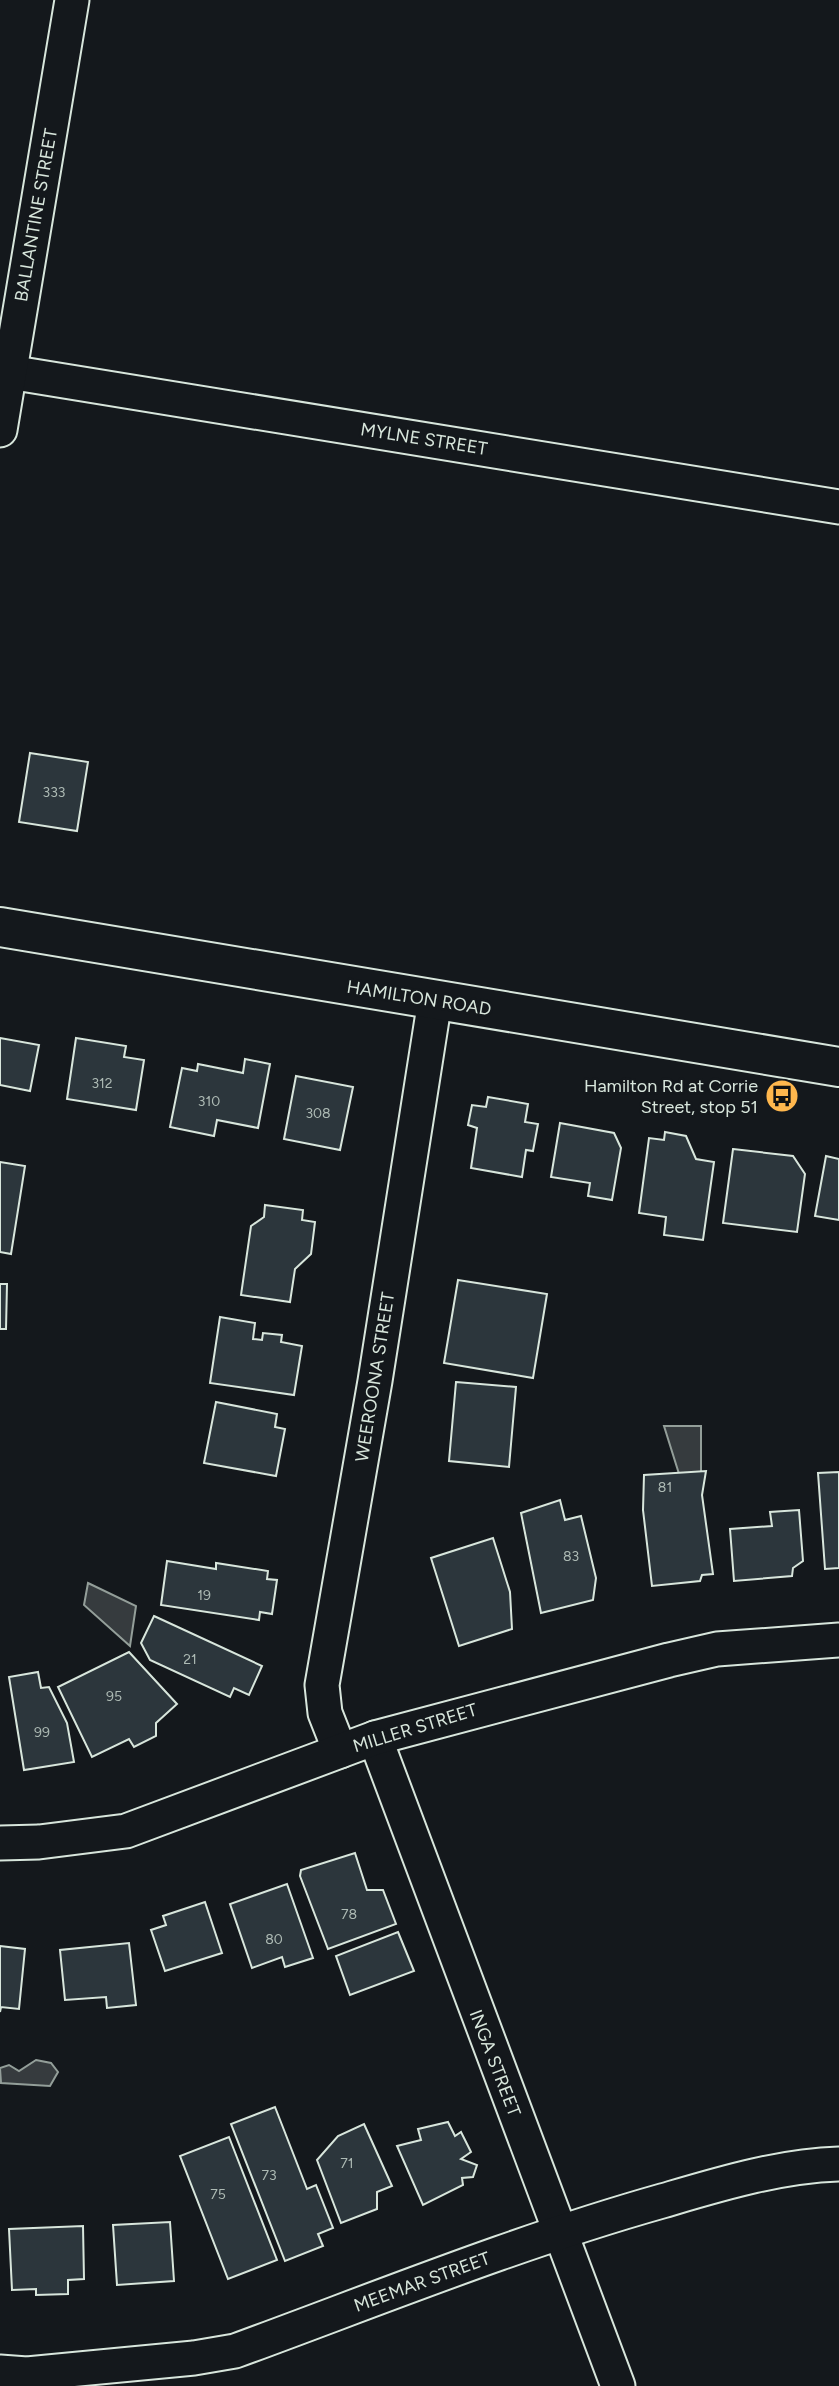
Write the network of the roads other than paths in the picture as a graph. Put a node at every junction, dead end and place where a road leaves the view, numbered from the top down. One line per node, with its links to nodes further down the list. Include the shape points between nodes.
1 (72, 0): 2 (street, BALLANTINE STREET)
2 (9, 372): 3 (street, BALLANTINE STREET); 4 (street, MYLNE STREET)
3 (0, 430)
4 (839, 507)
5 (0, 927): 6 (main road, HAMILTON ROAD)
6 (435, 1000): 7 (main road, HAMILTON ROAD); 10 (street, WEEROONA STREET, via 322,1685 325,1713)
7 (839, 1067)
8 (839, 1640): 9 (street, MILLER STREET, via 717,1649)
9 (375, 1738): 10 (street, MILLER STREET); 13 (street, INGA STREET)
10 (340, 1751): 11 (street, MILLER STREET, via 126,1831)
11 (0, 1843)
12 (839, 2164): 13 (street, MEEMAR STREET, via 754,2175)
13 (560, 2232): 14 (street, MEEMAR STREET, via 235,2351 41,2372); 15 (street, INGA STREET)
14 (0, 2372)
15 (618, 2386)

